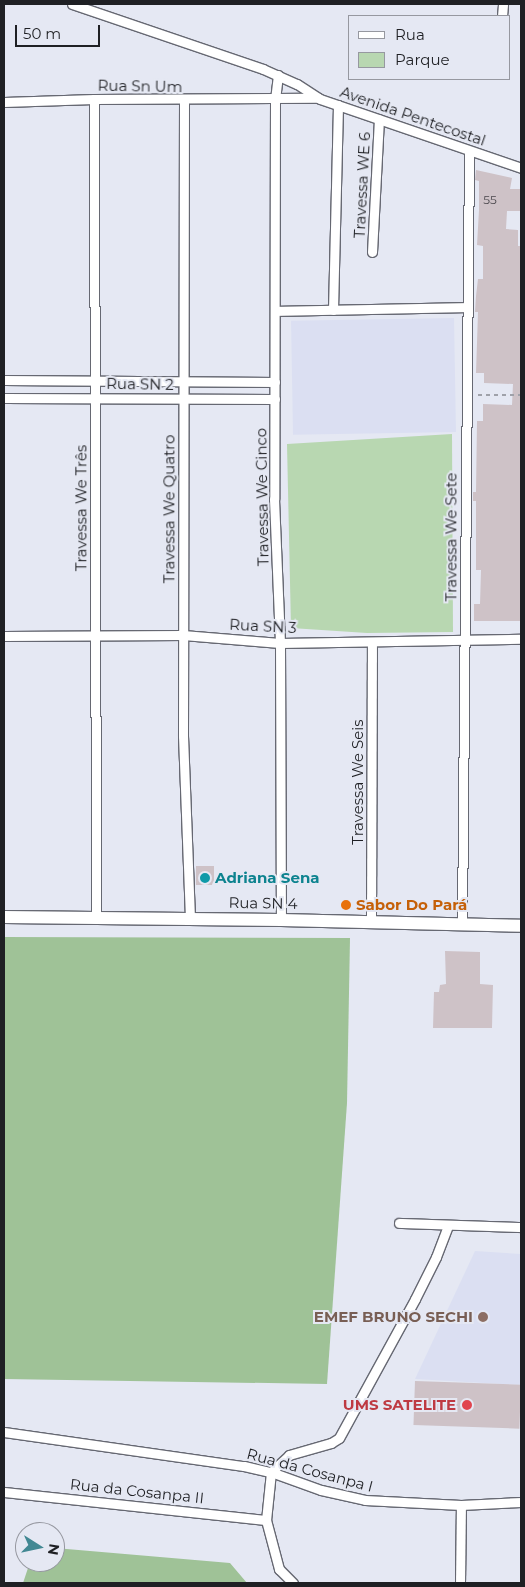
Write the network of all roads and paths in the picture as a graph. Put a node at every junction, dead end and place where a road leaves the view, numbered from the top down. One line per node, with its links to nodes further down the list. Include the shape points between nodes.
1 (72, 4): 2 (street, Avenida Pentecostal)
2 (278, 75): 3 (street, Travessa We Cinco); 4 (street, Avenida Pentecostal)
3 (275, 98): 4 (street, Rua Sn Um); 6 (street, Rua Sn Um); 15 (street, Travessa We Cinco)
4 (320, 98): 8 (street, Avenida Pentecostal)
5 (94, 99): 6 (street, Rua Sn Um); 7 (street, Rua Sn Um); 16 (street, Travessa We Três)
6 (184, 100): 18 (street, Travessa We Quatro)
7 (4, 102)
8 (338, 105): 9 (street, Avenida Pentecostal); 14 (street)
9 (379, 119): 10 (street, Avenida Pentecostal); 12 (street, Travessa WE 6)
10 (469, 151): 11 (street, Avenida Pentecostal); 13 (street, Travessa We Sete)
11 (521, 168)
12 (372, 252)
13 (466, 307): 14 (street); 20 (street, Travessa We Sete)
14 (334, 310): 15 (street)
15 (276, 311): 19 (street, Travessa We Cinco)
16 (95, 379): 17 (street, Rua SN 2); 18 (street, Rua SN 2); 22 (street, Travessa We Três)
17 (4, 380)
18 (183, 382): 19 (street, Rua SN 2); 24 (street, Travessa We Quatro)
19 (275, 382): 25 (street, Travessa We Cinco)
20 (465, 394): 21 (path); 30 (street, Travessa We Sete)
21 (521, 395)
22 (95, 397): 23 (street, Rua SN 2); 24 (street, Rua SN 2); 28 (street, Travessa We Três)
23 (4, 398)
24 (184, 399): 25 (street, Rua SN 2); 26 (street, Travessa We Quatro)
25 (275, 399): 32 (street, Travessa We Cinco, via 274,499)
26 (183, 635): 28 (street, Rua SN 3); 32 (street, Rua SN 3); 35 (street, Travessa We Quatro)
27 (4, 636): 28 (street, Rua SN 3)
28 (95, 637): 34 (street, Travessa We Três)
29 (521, 639): 30 (street, Rua SN 3)
30 (464, 641): 31 (street, Rua SN 3); 38 (street, Travessa We Sete)
31 (372, 642): 32 (street, Rua SN 3); 37 (street, Travessa We Seis)
32 (280, 643): 36 (street, Travessa We Cinco)
33 (4, 917): 34 (main road, Rua SN 4)
34 (96, 917): 35 (main road, Rua SN 4)
35 (190, 919): 36 (main road, Rua SN 4)
36 (281, 920): 37 (main road, Rua SN 4)
37 (371, 922): 38 (main road, Rua SN 4)
38 (462, 924): 39 (main road, Rua SN 4)
39 (521, 926)
40 (398, 1223): 41 (street)
41 (448, 1226): 42 (street); 44 (street, via 415,1299 339,1438 289,1455)
42 (521, 1227)
43 (4, 1432): 44 (street, Rua da Cosanpa I, via 128,1448)
44 (271, 1472): 47 (street, Rua da Cosanpa I, via 320,1490 365,1500); 48 (street)
45 (4, 1492): 48 (street, Rua da Cosanpa II)
46 (521, 1502): 47 (street, Rua da Cosanpa I)
47 (461, 1505): 50 (street)
48 (266, 1520): 49 (street, via 279,1569)
49 (293, 1583)
50 (460, 1583)

